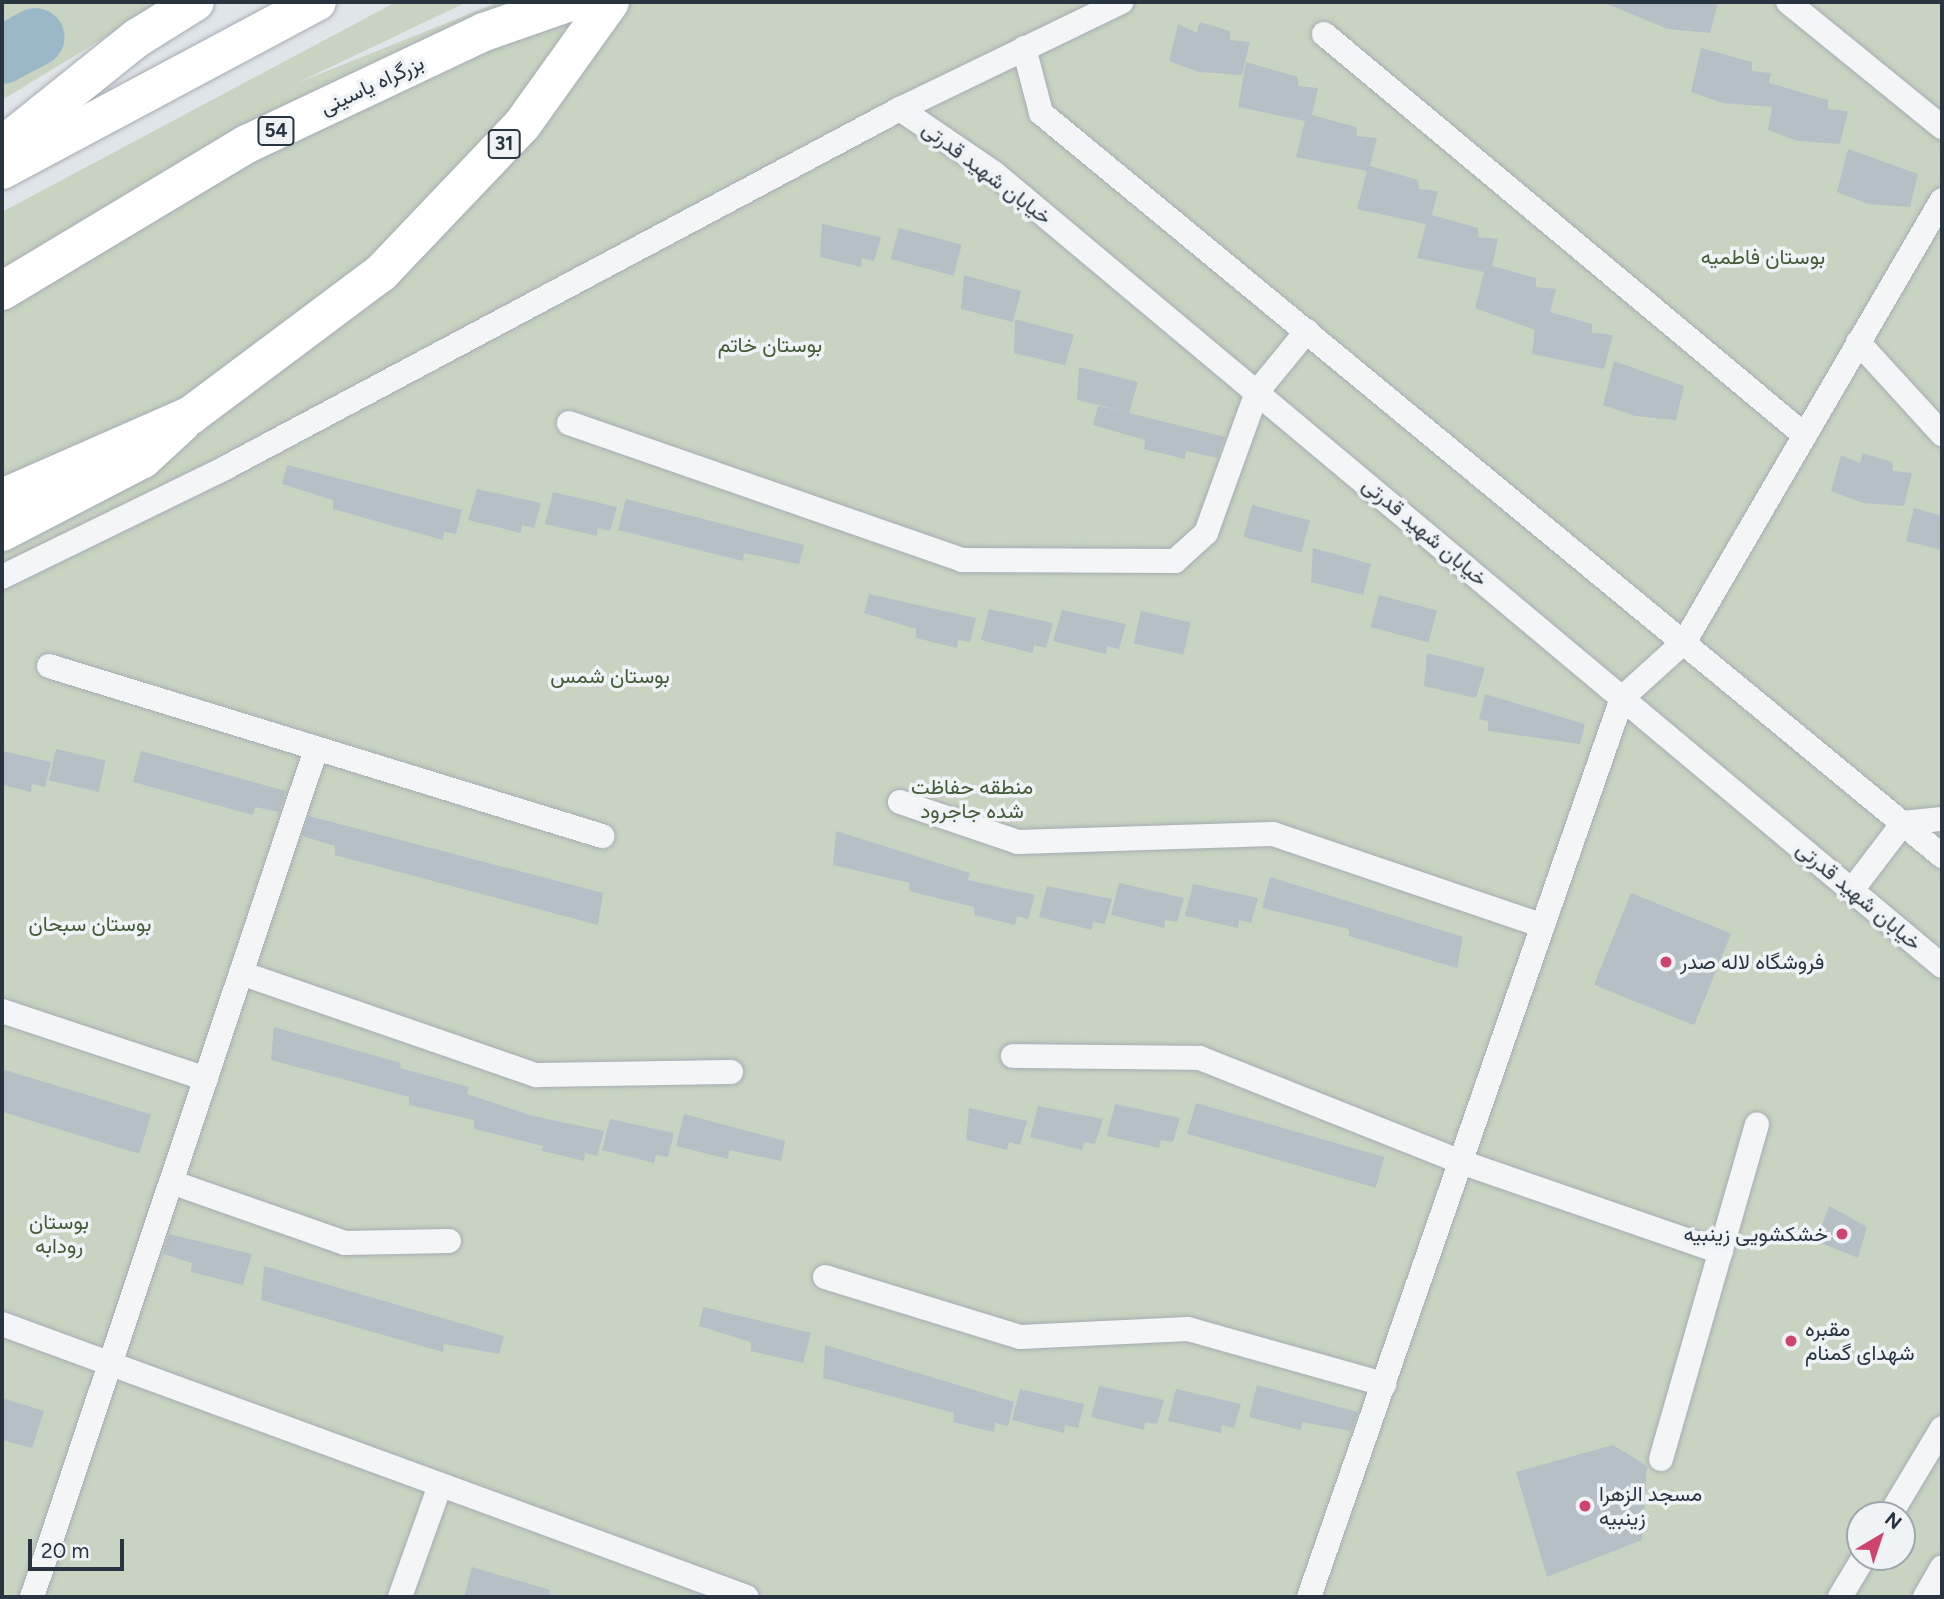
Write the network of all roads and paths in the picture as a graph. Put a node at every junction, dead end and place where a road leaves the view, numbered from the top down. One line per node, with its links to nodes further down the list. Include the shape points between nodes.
1 (195, 2): 11 (highway, via 137,38)
2 (317, 2): 12 (highway)
3 (570, 2): 14 (highway, بزرگراه یاسینی / 54, via 484,32 247,144)
4 (610, 2): 18 (highway, 31, via 522,125 381,273)
5 (1121, 2): 8 (street)
6 (1788, 2): 10 (street)
7 (1324, 34): 21 (street)
8 (1024, 48): 9 (street); 15 (street, via 1041,113)
9 (900, 109): 17 (street, خیابان شهید قدرتی, via 994,173); 24 (street, via 225,468)
10 (1942, 127)
11 (2, 146)
12 (2, 170)
13 (1942, 200): 16 (street)
14 (2, 292)
15 (1307, 331): 17 (street); 25 (street)
16 (1858, 342): 20 (street); 21 (street)
17 (1257, 392): 19 (street, via 1206,533 1175,561 962,560); 27 (street, خیابان شهید قدرتی)
18 (191, 415): 22 (highway); 23 (main road, via 143,460)
19 (569, 423)
20 (1942, 434)
21 (1803, 435): 25 (street)
22 (2, 498)
23 (2, 533)
24 (2, 577)
25 (1685, 641): 27 (street); 31 (street)
26 (49, 666): 28 (street)
27 (1622, 698): 34 (street, خیابان شهید قدرتی); 35 (street)
28 (316, 748): 32 (street); 37 (street)
29 (900, 802): 35 (street, via 1018,842 1273,834)
30 (1942, 819): 31 (street)
31 (1903, 823): 33 (street); 34 (street)
32 (602, 836)
33 (1942, 856)
34 (1852, 890): 36 (street, خیابان شهید قدرتی)
35 (1543, 926): 43 (street)
36 (1942, 966)
37 (241, 973): 40 (street, via 536,1075); 41 (street)
38 (2, 1011): 41 (street)
39 (1013, 1056): 43 (street, via 1200,1058)
40 (731, 1072)
41 (206, 1079): 44 (street)
42 (1757, 1124): 46 (street)
43 (1461, 1162): 46 (street); 50 (street)
44 (171, 1182): 45 (street, via 345,1243); 49 (street)
45 (449, 1241)
46 (1721, 1252): 52 (street)
47 (825, 1277): 50 (street, via 1020,1337 1188,1329)
48 (2, 1324): 49 (street)
49 (110, 1364): 53 (street); 57 (street)
50 (1384, 1384): 60 (street)
51 (1942, 1428): 54 (street)
52 (1661, 1459)
53 (440, 1485): 58 (street); 59 (street)
54 (1898, 1501)
55 (1942, 1568): 62 (street)
56 (1856, 1571): 61 (street)
57 (32, 1597)
58 (400, 1597)
59 (747, 1597)
60 (1309, 1597)
61 (1840, 1597)
62 (1925, 1597)

